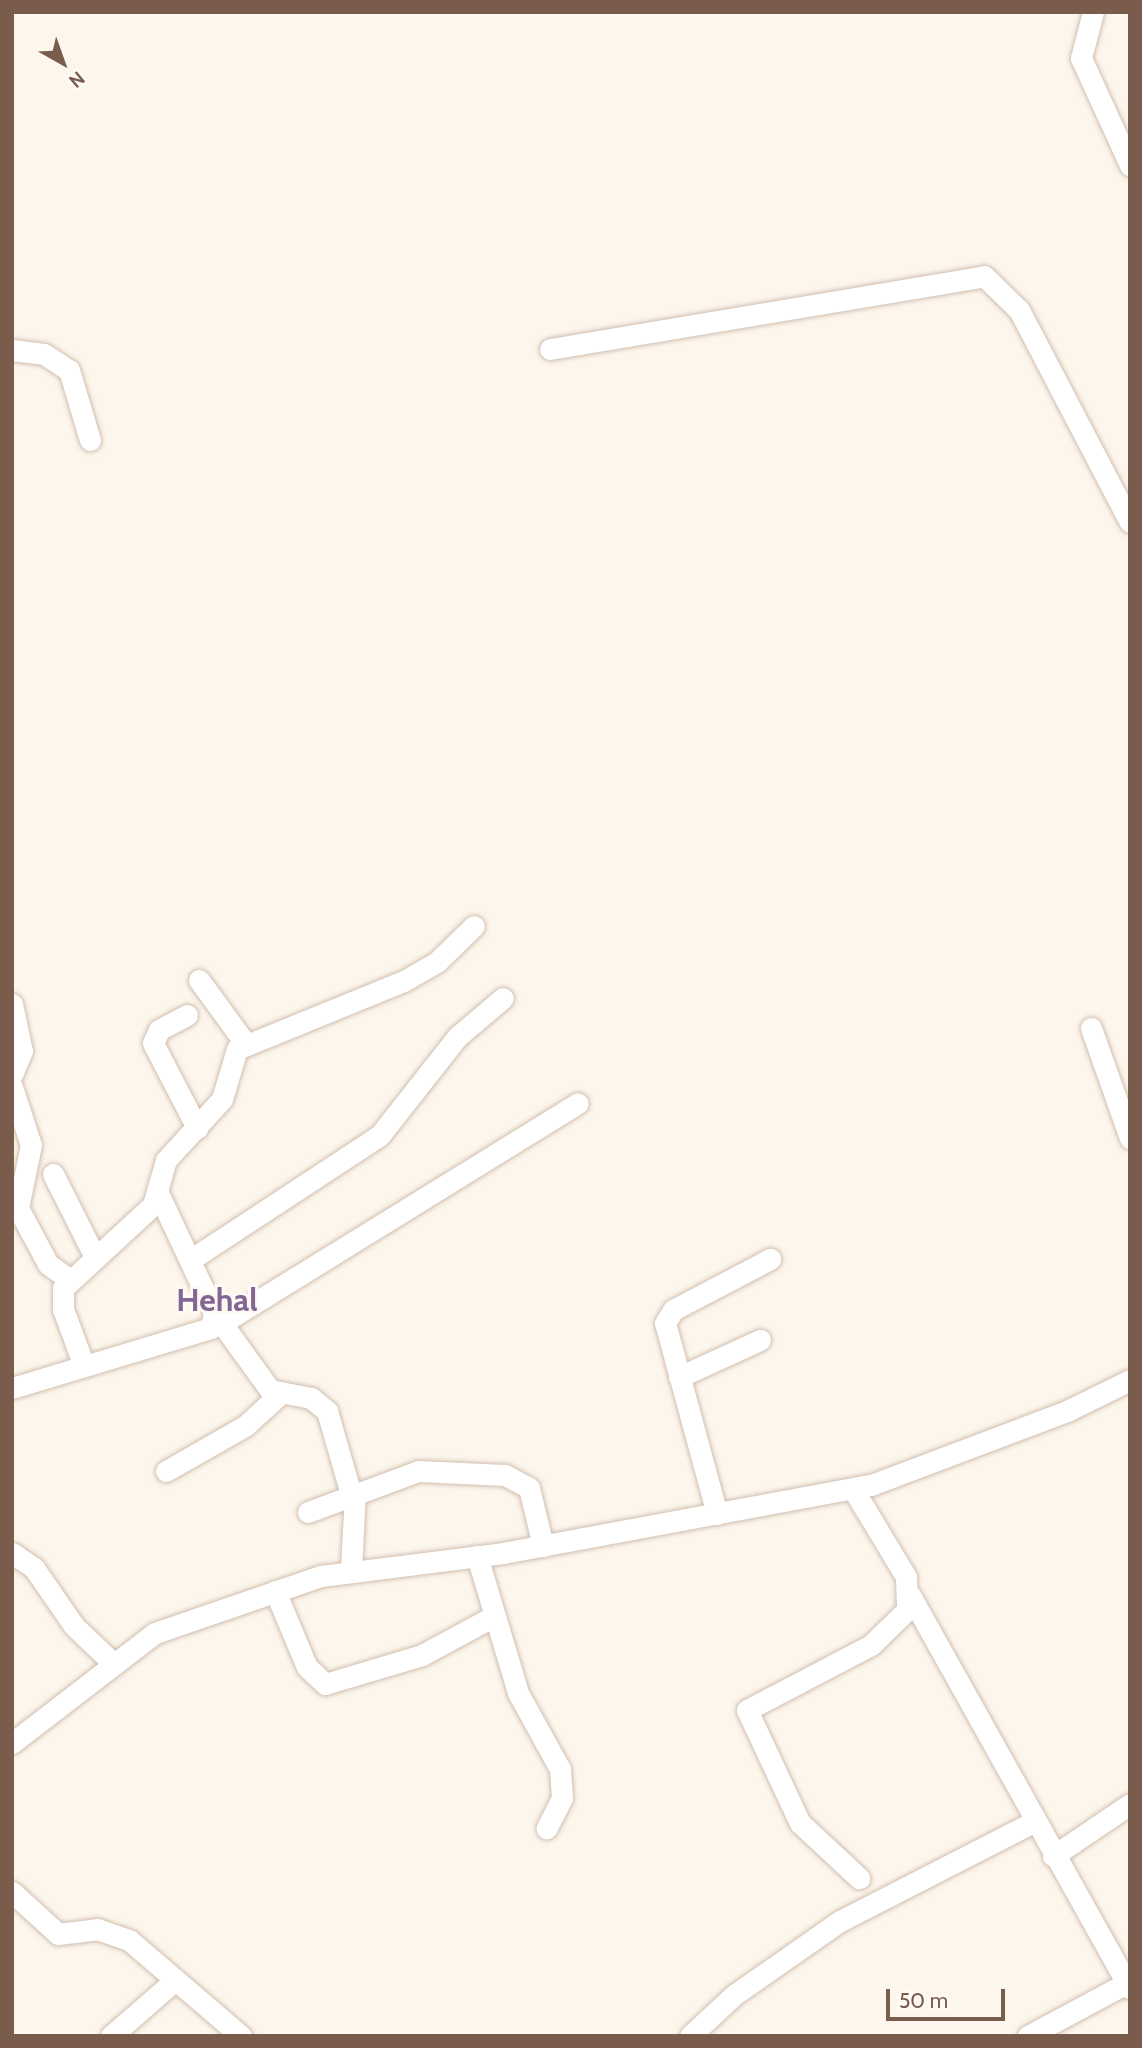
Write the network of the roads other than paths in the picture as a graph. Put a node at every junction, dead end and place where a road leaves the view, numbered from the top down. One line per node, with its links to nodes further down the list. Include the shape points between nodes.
1 (1093, 12): 2 (street, via 1081,58)
2 (1130, 165)
3 (550, 349): 6 (street, via 984,276 1019,310)
4 (12, 350): 5 (street, via 44,354 69,370)
5 (90, 440)
6 (1130, 522)
7 (474, 926): 13 (street, via 438,961 404,981)
8 (199, 980): 13 (street)
9 (503, 998): 23 (street, via 457,1037 394,1123)
10 (12, 1004): 14 (street, via 22,1051)
11 (187, 1015): 17 (street, via 159,1030 153,1043)
12 (1091, 1028): 18 (street)
13 (245, 1043): 17 (street, via 237,1049 222,1100)
14 (12, 1075)
15 (12, 1087): 24 (street, via 31,1145 18,1208 48,1264)
16 (578, 1103): 25 (street)
17 (197, 1128): 20 (street, via 166,1160)
18 (1130, 1138)
19 (53, 1174): 21 (street)
20 (158, 1194): 21 (street, via 145,1214); 23 (street)
21 (95, 1257): 24 (street)
22 (770, 1259): 28 (street, via 667,1316)
23 (190, 1260): 25 (street)
24 (68, 1279): 27 (street, via 61,1298)
25 (218, 1318): 27 (street, via 199,1336); 31 (street, via 261,1381)
26 (760, 1340): 28 (street)
27 (84, 1366): 30 (street)
28 (679, 1377): 36 (street)
29 (1130, 1380): 33 (street, via 933,1465)
30 (12, 1388)
31 (279, 1395): 32 (street, via 245,1426); 34 (street, via 311,1398 327,1411)
32 (166, 1471)
33 (853, 1489): 36 (street); 42 (street)
34 (353, 1493): 35 (street); 37 (street, via 418,1471 505,1475 529,1488); 40 (street)
35 (308, 1512)
36 (717, 1514): 37 (street)
37 (543, 1546): 39 (street)
38 (12, 1553): 44 (street, via 34,1568 74,1626)
39 (477, 1556): 40 (street); 43 (street)
40 (351, 1570): 41 (street)
41 (275, 1591): 43 (street, via 307,1667 325,1684 422,1655); 44 (street, via 176,1624)
42 (911, 1595): 47 (street); 50 (street, via 892,1630 871,1645 747,1710 800,1823)
43 (494, 1616): 48 (street, via 518,1693 560,1769 562,1798)
44 (112, 1662): 45 (street)
45 (12, 1743)
46 (1130, 1804): 49 (street)
47 (1035, 1821): 49 (street); 56 (street, via 840,1921 734,1995)
48 (547, 1828)
49 (1053, 1856): 53 (street)
50 (859, 1878)
51 (12, 1892): 52 (street, via 58,1934 114,1931)
52 (173, 1982): 54 (street); 55 (street)
53 (1128, 1986): 57 (street)
54 (111, 2036)
55 (241, 2036)
56 (690, 2036)
57 (1028, 2036)

